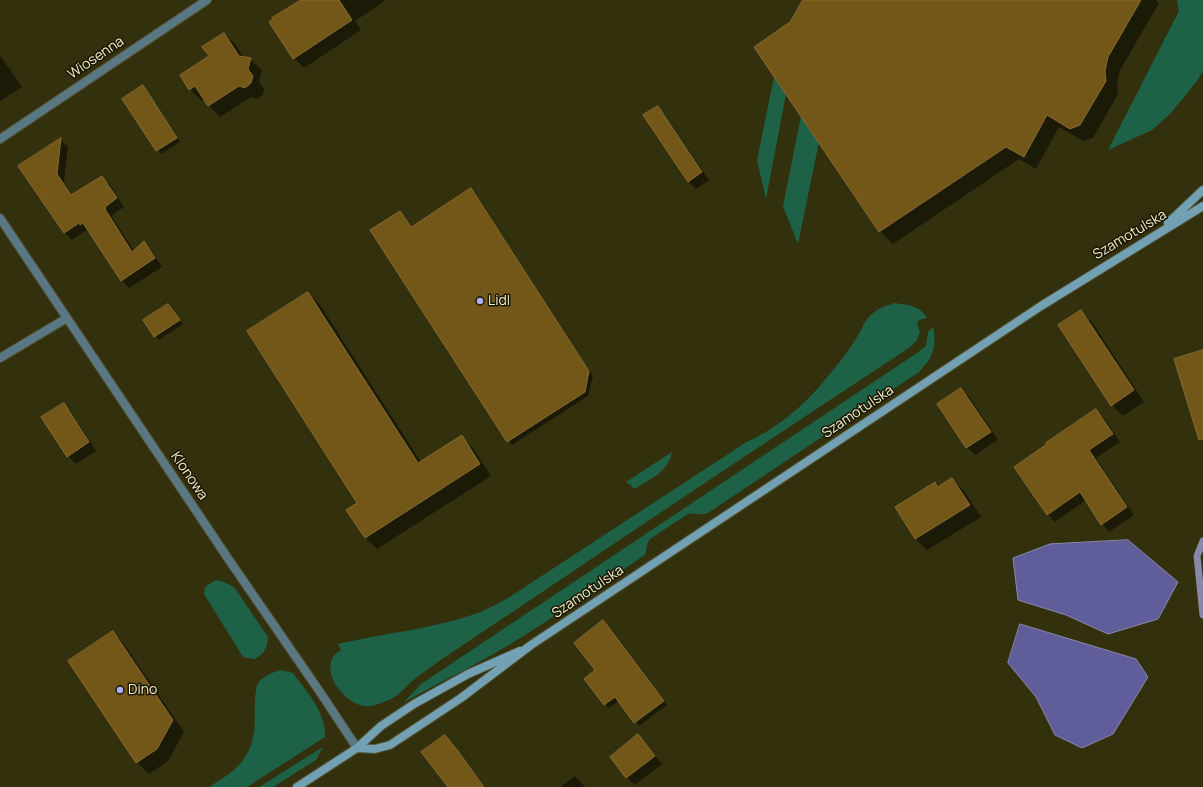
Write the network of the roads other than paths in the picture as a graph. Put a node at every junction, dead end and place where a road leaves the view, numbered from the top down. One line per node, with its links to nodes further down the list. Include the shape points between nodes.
1 (208, 0): 2 (street, Wiosenna)
2 (0, 139)
3 (1203, 190): 6 (street)
4 (1203, 206): 6 (street, Szamotulska)
5 (0, 218): 7 (street, Klonowa)
6 (1147, 240): 9 (street, Szamotulska, via 1041,306)
7 (67, 318): 8 (street); 10 (street, Klonowa)
8 (0, 358)
9 (531, 645): 10 (street, Szamotulska, via 427,696 381,726); 10 (street, Szamotulska, via 461,698 390,745 375,749)
10 (357, 748): 11 (street, Szamotulska)
11 (297, 787)

